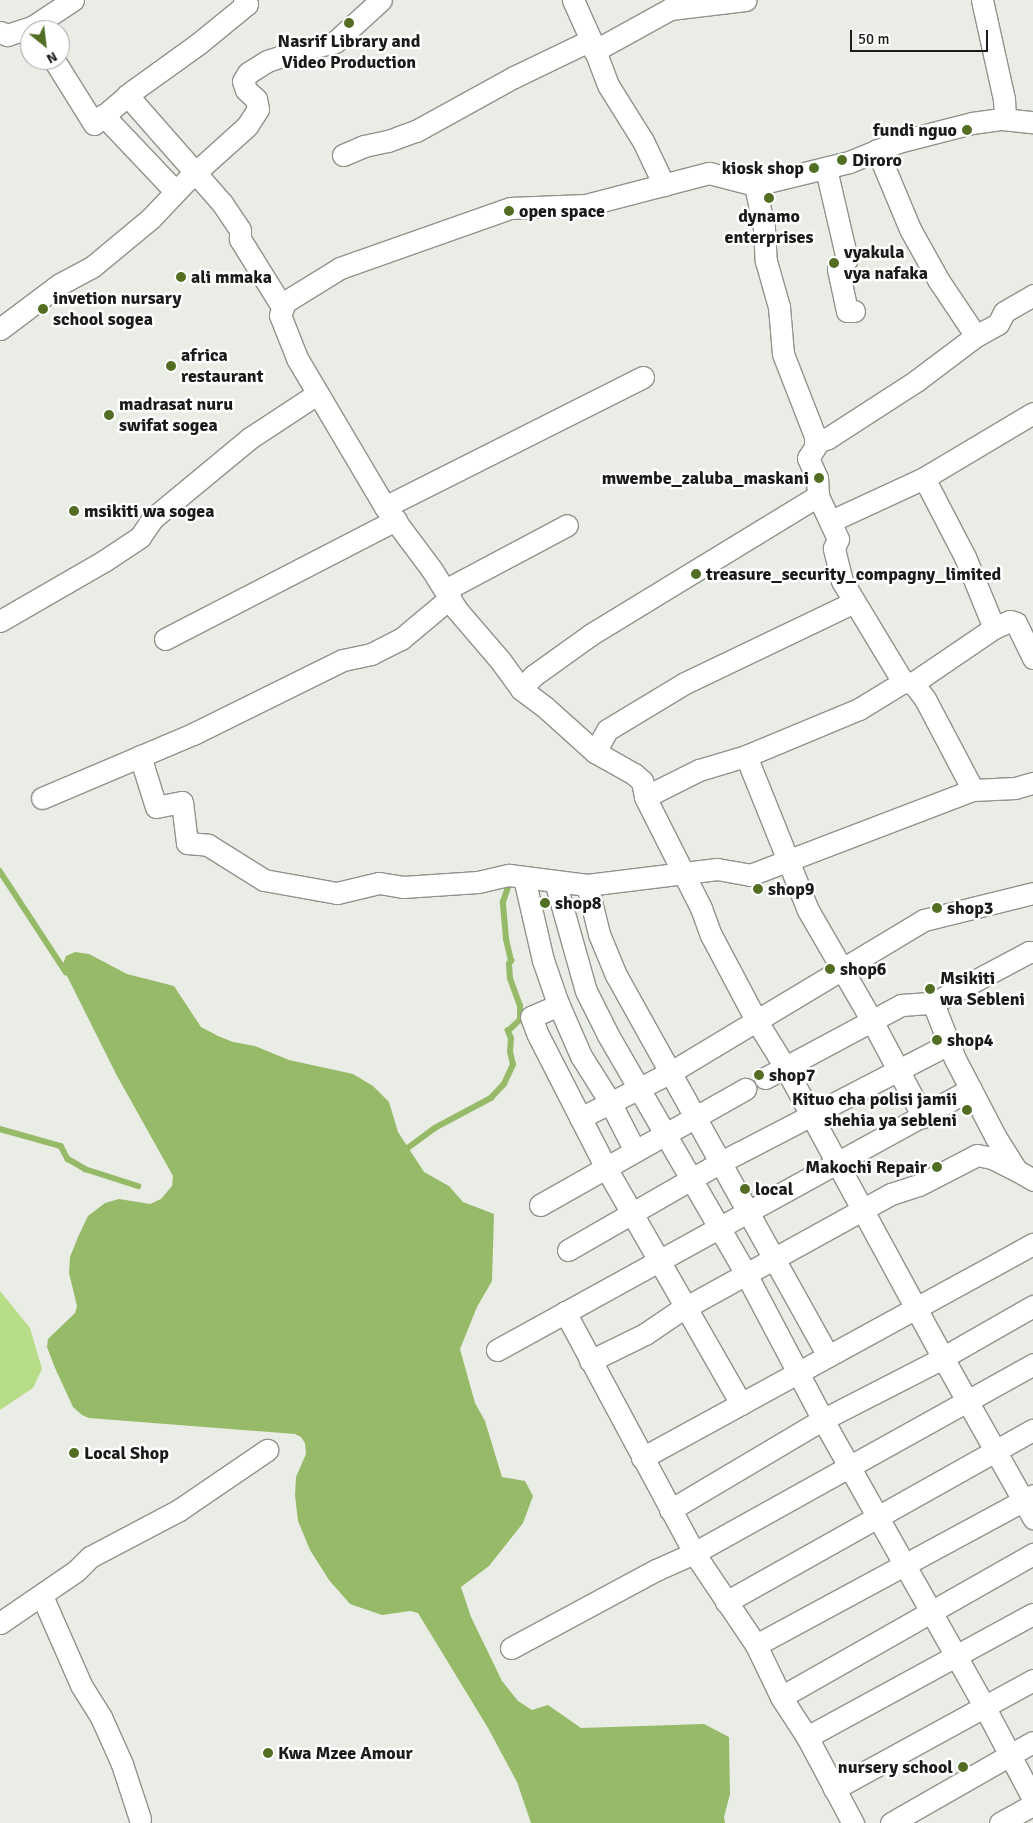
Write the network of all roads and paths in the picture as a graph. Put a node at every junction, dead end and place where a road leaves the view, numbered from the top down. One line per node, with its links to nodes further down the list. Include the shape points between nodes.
1 (73, 0): 7 (street)
2 (244, 0): 12 (street, via 246,4 198,44)
3 (381, 0): 19 (street, via 335,42 301,50 248,72 243,81 246,90 256,99 258,109 247,126)
4 (573, 0): 10 (street)
5 (745, 0): 10 (street, via 670,9)
6 (982, 0): 14 (street, via 1004,99)
7 (45, 20)
8 (0, 32): 9 (street, via 7,35)
9 (20, 32)
10 (592, 45): 17 (street, via 514,76 416,131); 21 (street, via 608,85 643,140)
11 (60, 70): 13 (street, via 94,124)
12 (127, 95): 13 (street); 19 (street)
13 (103, 114): 22 (street)
14 (1005, 119): 15 (street); 16 (street, via 972,123)
15 (1033, 122)
16 (877, 150): 18 (street); 27 (street, via 910,229 939,281)
17 (343, 155)
18 (826, 169): 20 (street); 25 (street, via 847,259 838,269 847,311)
19 (194, 173): 22 (street); 24 (street, via 222,203 240,230 240,239)
20 (754, 185): 21 (street, via 709,173); 31 (street, via 764,228 766,261 778,308 783,354 815,436)
21 (664, 186): 24 (street, via 586,205 510,208 340,268 285,302)
22 (175, 191): 26 (street, via 151,218 92,267 60,284)
23 (1033, 295): 27 (street, via 1004,312 998,324)
24 (283, 308): 29 (street, via 280,315 285,331)
25 (854, 311)
26 (0, 330)
27 (976, 336): 31 (street, via 916,381)
28 (643, 377): 34 (street)
29 (317, 394): 34 (street); 39 (street, via 250,438 152,518 140,537 104,562)
30 (1033, 414): 32 (street)
31 (815, 445): 33 (street, via 808,458 817,478)
32 (924, 478): 35 (street); 40 (street, via 965,558)
33 (818, 496): 35 (street); 44 (street, via 590,635 533,676)
34 (390, 513): 37 (street); 41 (street)
35 (831, 521): 38 (street, via 838,539 834,548 837,566)
36 (566, 526): 37 (street)
37 (448, 594): 44 (street); 46 (street, via 401,639 386,647 343,660 193,734)
38 (854, 602): 43 (street); 45 (street, via 685,683 607,730)
39 (0, 621)
40 (994, 628): 42 (street, via 1010,621 1016,623); 43 (street)
41 (166, 639)
42 (1033, 658)
43 (908, 682): 47 (street, via 860,709); 49 (street, via 948,740)
44 (521, 690): 45 (street)
45 (595, 752): 50 (street, via 642,781)
46 (140, 756): 51 (street); 54 (street, via 156,806 182,802 186,843 208,845 264,880 337,893 378,883 403,887 478,882 509,875)
47 (746, 756): 50 (street, via 699,770); 52 (street)
48 (1033, 783): 49 (street, via 1015,788)
49 (973, 790): 52 (street)
50 (645, 797): 53 (street)
51 (42, 798)
52 (789, 862): 53 (street, via 750,876 716,869); 59 (street, via 808,910)
53 (683, 872): 56 (street); 63 (street, via 711,935)
54 (524, 878): 55 (street); 61 (street, via 543,960)
55 (555, 881): 56 (street); 69 (street, via 586,991)
56 (587, 885): 67 (street, via 599,934 616,975)
57 (1033, 893): 59 (street, via 924,920)
58 (1033, 952): 60 (street)
59 (842, 968): 62 (street); 63 (street)
60 (933, 1002): 62 (street, via 901,1005); 64 (street)
61 (559, 1005): 72 (street, via 581,1056); 76 (street, via 531,1017)
62 (871, 1019): 65 (street); 66 (street)
63 (756, 1020): 65 (street); 67 (street)
64 (950, 1044): 66 (street); 71 (street)
65 (785, 1067): 68 (street); 73 (street)
66 (898, 1069): 73 (street); 75 (street)
67 (671, 1072): 69 (street); 74 (street)
68 (765, 1078)
69 (639, 1088): 72 (street); 77 (street)
70 (745, 1089): 74 (street)
71 (971, 1089): 75 (street); 82 (street, via 994,1136)
72 (610, 1102): 76 (street); 78 (street)
73 (810, 1114): 79 (street); 80 (street)
74 (696, 1116): 77 (street); 79 (street)
75 (923, 1117): 80 (street)
76 (580, 1118): 81 (street)
77 (665, 1134): 78 (street); 83 (street)
78 (635, 1151): 81 (street)
79 (721, 1162): 83 (street); 86 (street)
80 (837, 1163): 85 (street); 86 (street)
81 (606, 1168): 84 (street); 87 (street)
82 (1025, 1175): 85 (street, via 992,1158 977,1155 919,1185 891,1194)
83 (691, 1179): 87 (street); 88 (street)
84 (540, 1205)
85 (862, 1209): 91 (street); 96 (street)
86 (748, 1212): 88 (street); 91 (street)
87 (633, 1214): 90 (street); 92 (street)
88 (718, 1228): 92 (street); 93 (street)
89 (1033, 1244): 96 (street)
90 (568, 1250)
91 (774, 1259): 93 (street); 99 (street)
92 (659, 1261): 95 (street); 97 (street)
93 (747, 1276): 95 (street); 103 (street)
94 (1033, 1306): 100 (street)
95 (686, 1308): 101 (street, via 645,1334); 105 (street)
96 (916, 1308): 99 (street); 100 (street)
97 (565, 1312): 98 (street); 101 (street)
98 (497, 1350)
99 (828, 1356): 103 (street)
100 (943, 1358): 104 (street); 106 (street)
101 (590, 1361): 110 (street)
102 (1033, 1364): 104 (street)
103 (798, 1373): 105 (street); 106 (street)
104 (968, 1400): 109 (street); 111 (street)
105 (741, 1404): 110 (street)
106 (823, 1420): 111 (street); 113 (street)
107 (1033, 1430): 109 (street)
108 (266, 1450): 118 (street, via 179,1510 90,1557)
109 (996, 1451): 112 (street); 114 (street)
110 (642, 1458): 113 (street)
111 (850, 1466): 114 (street); 115 (street)
112 (1030, 1504): 117 (street)
113 (670, 1510): 115 (street)
114 (877, 1517): 117 (street); 119 (street)
115 (694, 1553): 119 (street); 124 (street)
116 (1033, 1554): 120 (street)
117 (905, 1564): 120 (street); 123 (street)
118 (42, 1596): 122 (street); 135 (street, via 81,1685 102,1717 122,1764)
119 (726, 1602): 123 (street)
120 (930, 1612): 125 (street); 127 (street)
121 (1033, 1614): 125 (street)
122 (0, 1623)
123 (756, 1646): 127 (street)
124 (511, 1648)
125 (955, 1657): 128 (street); 129 (street)
126 (1033, 1680): 128 (street)
127 (781, 1697): 129 (street)
128 (984, 1706): 131 (street); 132 (street)
129 (807, 1737): 132 (street)
130 (1033, 1742): 131 (street)
131 (1010, 1756): 133 (street); 137 (street)
132 (834, 1789): 136 (street)
133 (1033, 1799)
134 (1033, 1805): 138 (street)
135 (137, 1822)
136 (853, 1823)
137 (891, 1823)
138 (1000, 1823)

